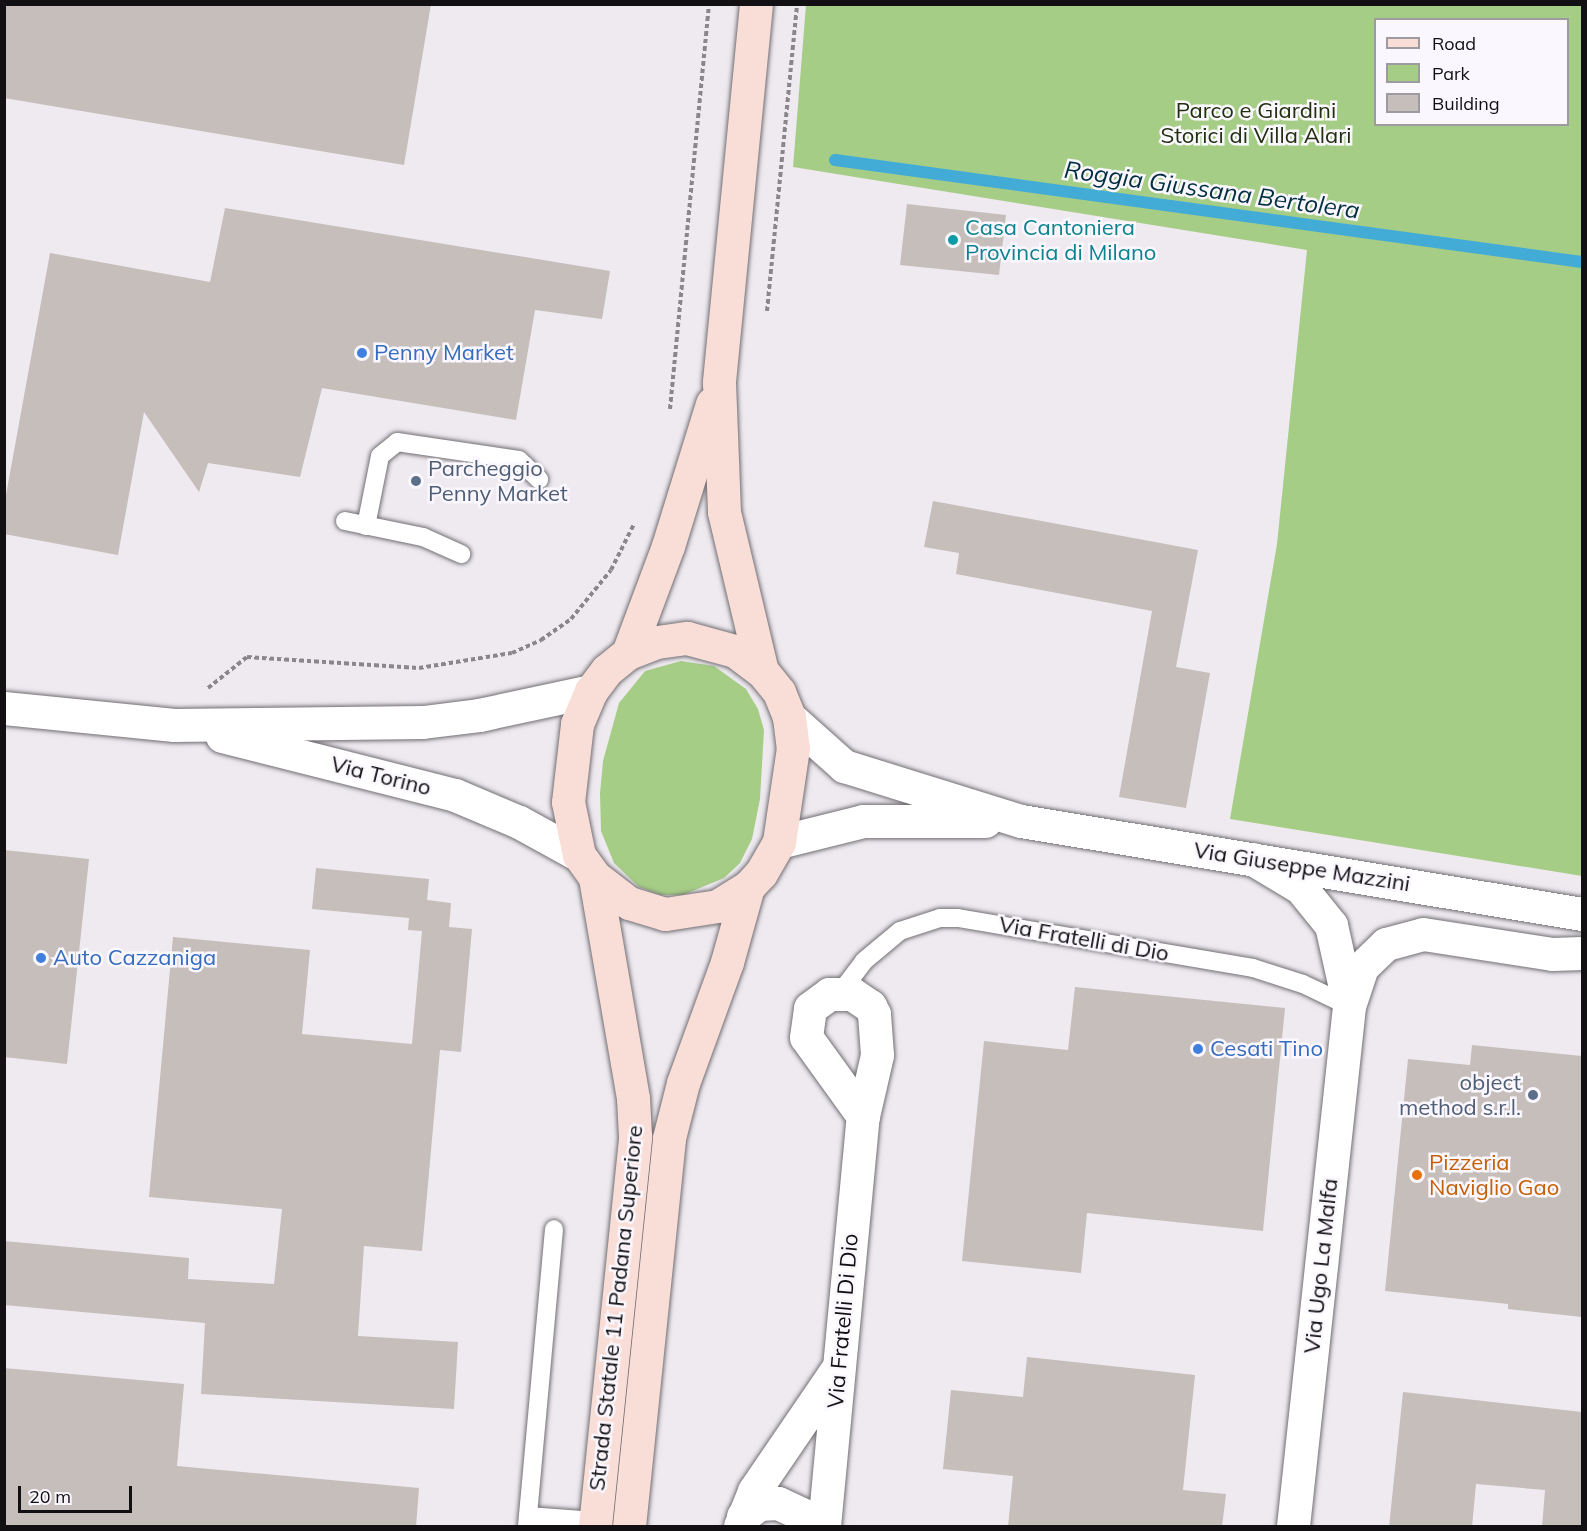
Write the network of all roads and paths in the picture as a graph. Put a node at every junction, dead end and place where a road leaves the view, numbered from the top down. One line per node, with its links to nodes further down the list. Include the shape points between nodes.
1 (709, 4): 6 (path)
2 (756, 4): 5 (main road, Strada Statale 11 Padana Superiore)
3 (797, 4): 4 (path)
4 (767, 311)
5 (719, 382): 12 (main road, Strada Statale 11 Padana Superiore, via 668,546); 13 (main road, Strada Statale 11 Padana Superiore, via 724,512)
6 (670, 413)
7 (539, 478): 10 (lane, via 519,460 397,442 380,456)
8 (637, 518): 15 (path, via 611,570 571,619 541,640 512,653 419,668 247,657)
9 (345, 521): 10 (lane)
10 (366, 526): 11 (lane, via 423,537)
11 (461, 554)
12 (628, 653): 13 (main road, Strada Statale 11 Padana Superiore, via 657,642 687,638 735,651); 14 (main road, Strada Statale 11 Padana Superiore, via 607,670)
13 (762, 671): 17 (main road, Strada Statale 11 Padana Superiore, via 778,692)
14 (591, 691): 18 (street, Via Torino, via 479,715 423,722); 22 (main road, Strada Statale 11 Padana Superiore, via 577,724 568,802)
15 (202, 693)
16 (4, 708): 18 (street, Via Torino)
17 (789, 717): 19 (street, Via Giuseppe Mazzini, via 820,749 844,766); 20 (main road, Strada Statale 11 Padana Superiore, via 793,748)
18 (174, 725): 22 (street, Via Torino, via 455,795 519,822)
19 (1021, 821): 20 (street, Via Giuseppe Mazzini, via 863,821); 21 (street, Via Giuseppe Mazzini)
20 (779, 842): 23 (main road, Strada Statale 11 Padana Superiore)
21 (1251, 858): 24 (street, Via Giuseppe Mazzini); 27 (street, Via Ugo La Malfa, via 1301,888 1330,925)
22 (587, 866): 23 (main road, Strada Statale 11 Padana Superiore, via 629,903 664,914 718,906); 33 (main road, Strada Statale 11 Padana Superiore, via 633,1098 635,1136)
23 (748, 887): 34 (main road, Strada Statale 11 Padana Superiore, via 727,962 683,1083 669,1138)
24 (1582, 914)
25 (1582, 953): 27 (street, Via Ugo La Malfa, via 1552,954 1423,934 1411,936 1386,944 1366,960 1356,978)
26 (840, 993): 27 (lane, Via Fratelli di Dio, via 864,961 900,931 940,918 958,918 1253,968 1303,984); 28 (street, Via Fratelli Di Dio, via 862,999 874,1014 877,1055); 28 (street, via 815,1001 808,1016 806,1037)
27 (1349, 1006): 37 (street, Via Ugo La Malfa)
28 (863, 1116): 30 (street, Via Fratelli Di Dio)
29 (554, 1229): 31 (lane)
30 (839, 1366): 32 (street, Via Fratelli di Dio, via 754,1491); 36 (street, Via Fratelli Di Dio)
31 (527, 1521): 33 (lane)
32 (741, 1521): 35 (street, Via Fratelli di Dio, via 759,1504 777,1503 810,1518)
33 (595, 1524)
34 (629, 1527)
35 (817, 1527)
36 (824, 1527)
37 (1293, 1527)

